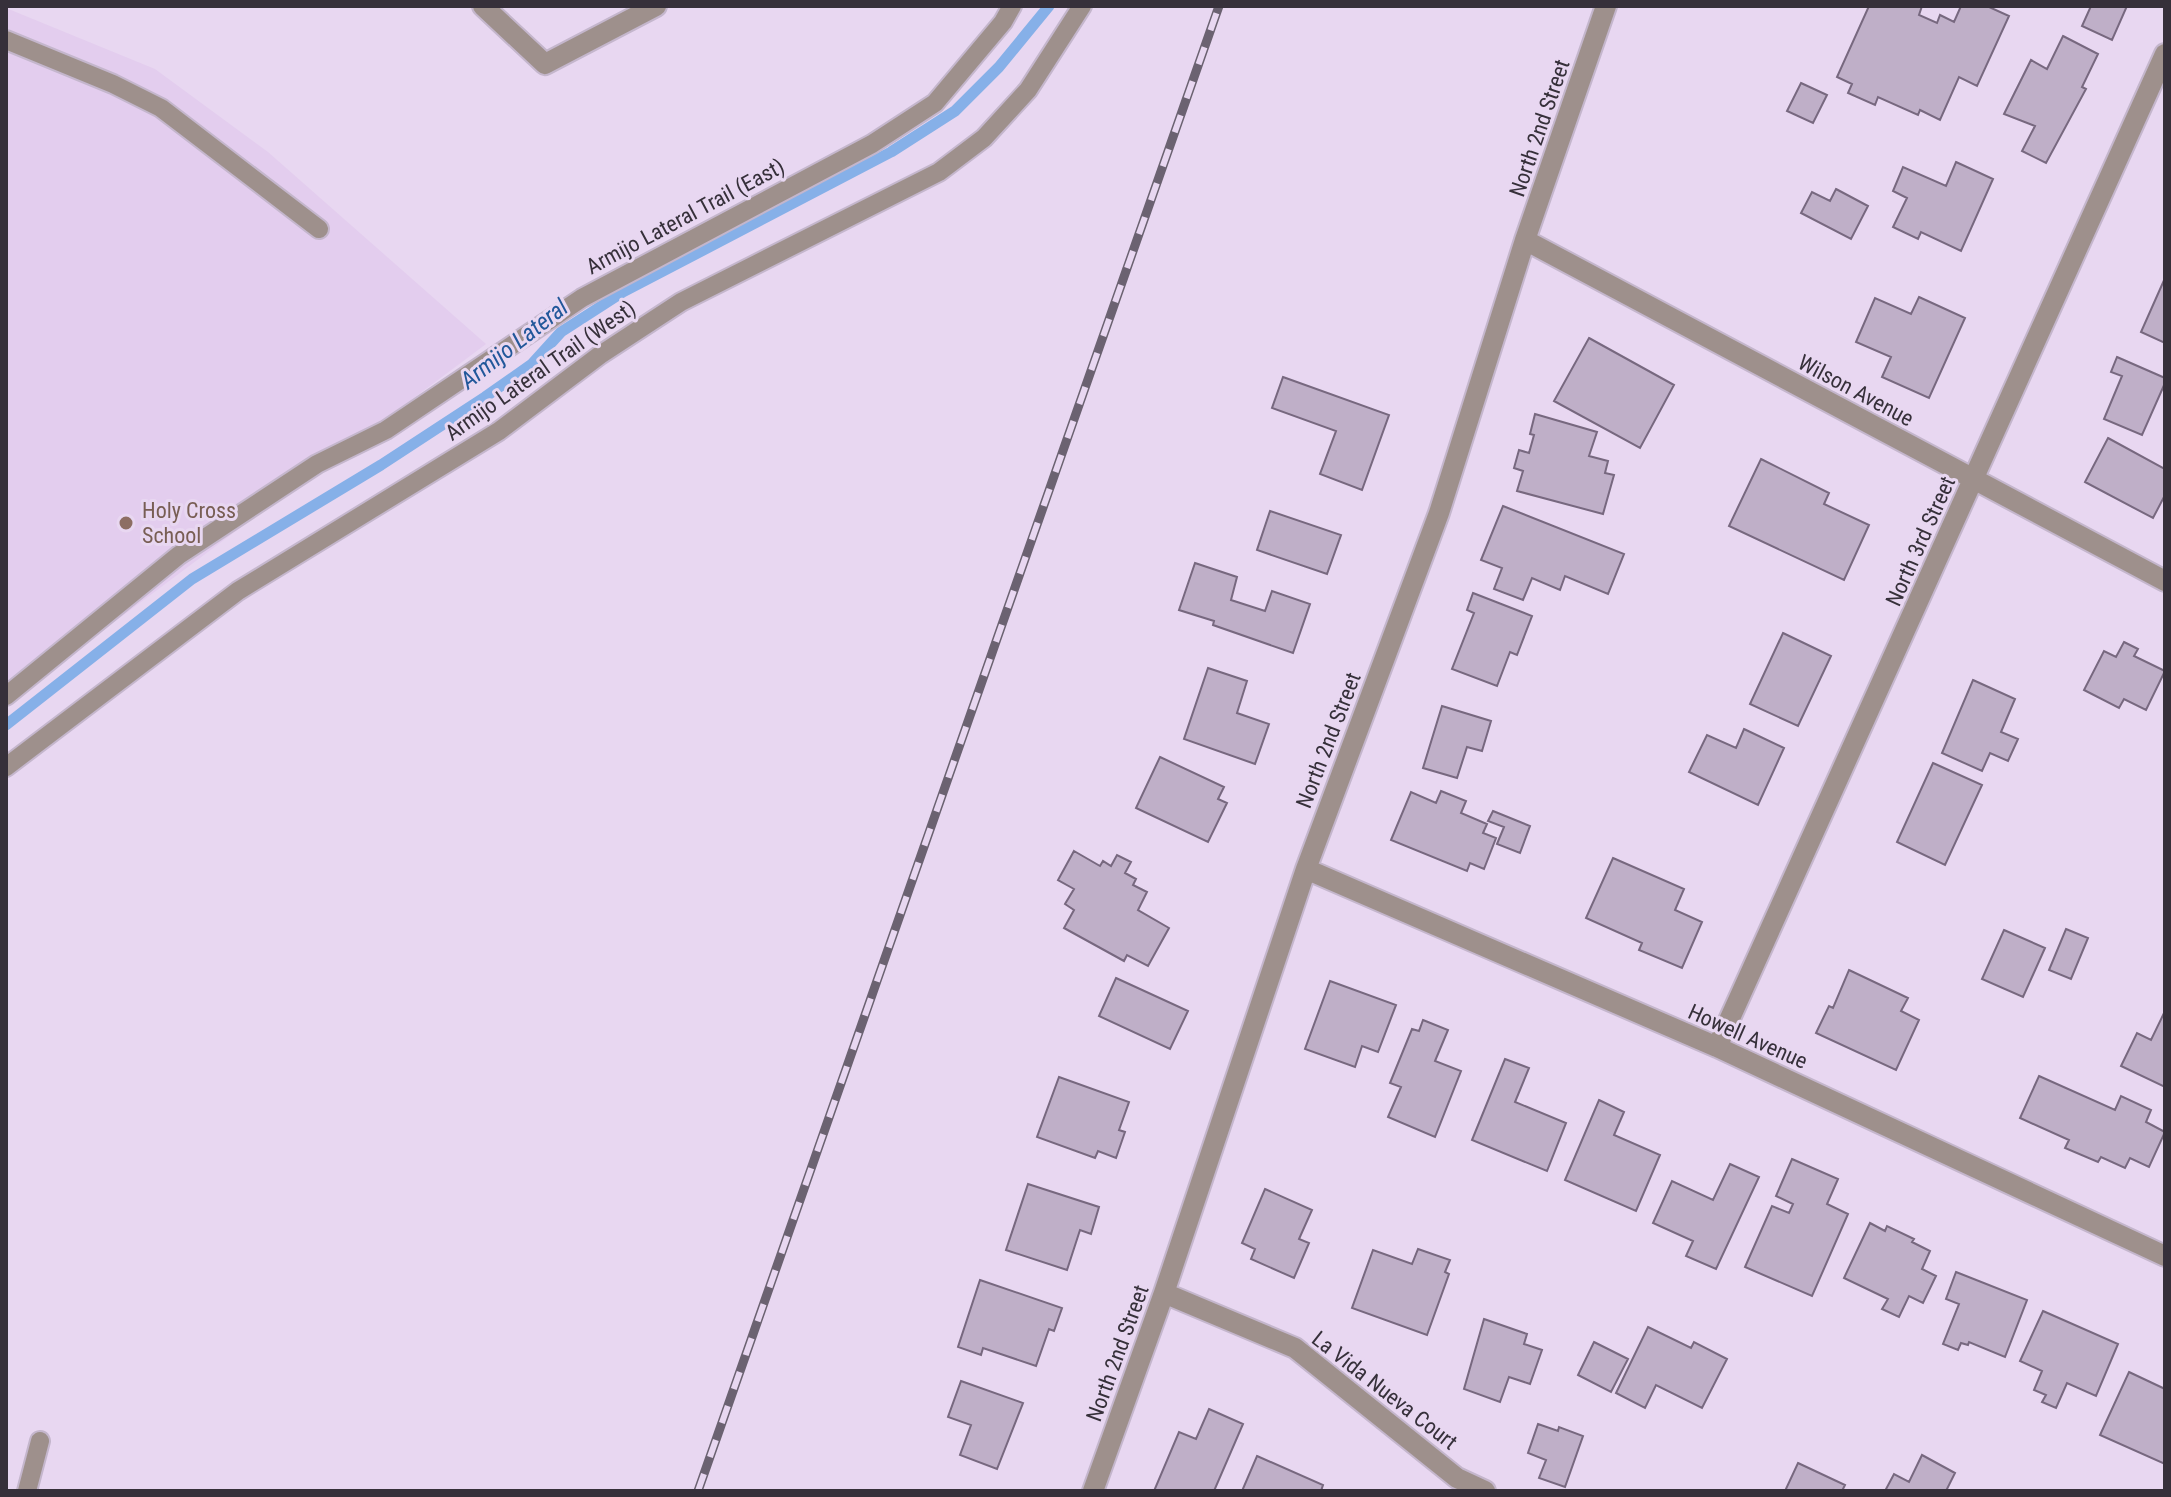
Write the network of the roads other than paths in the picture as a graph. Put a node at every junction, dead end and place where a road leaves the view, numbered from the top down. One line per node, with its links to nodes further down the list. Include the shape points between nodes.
1 (483, 6): 2 (street, via 545,64)
2 (656, 6)
3 (1012, 6): 12 (lane, Armijo Lateral Trail (East), via 935,103 872,144 582,298 386,430 317,464 179,555)
4 (1082, 6): 13 (lane, Armijo Lateral Trail (West), via 1028,90 984,138 939,172 681,302 499,431 238,591)
5 (1606, 6): 9 (street, North 2nd Street)
6 (6, 40): 8 (lane, via 161,108)
7 (2165, 54): 10 (street, North 3rd Street)
8 (319, 229)
9 (1525, 240): 10 (street, Wilson Avenue); 14 (street, North 2nd Street, via 1439,513)
10 (1974, 480): 11 (street, Wilson Avenue); 15 (street, North 3rd Street)
11 (2165, 581)
12 (6, 696)
13 (6, 767)
14 (1306, 869): 15 (street, Howell Avenue); 17 (street, North 2nd Street)
15 (1717, 1047): 16 (street, Howell Avenue)
16 (2165, 1256)
17 (1164, 1293): 20 (street, North 2nd Street); 21 (street, La Vida Nueva Court, via 1295,1348 1457,1478)
18 (40, 1441): 19 (lane)
19 (27, 1491)
20 (1093, 1491)
21 (1485, 1491)

